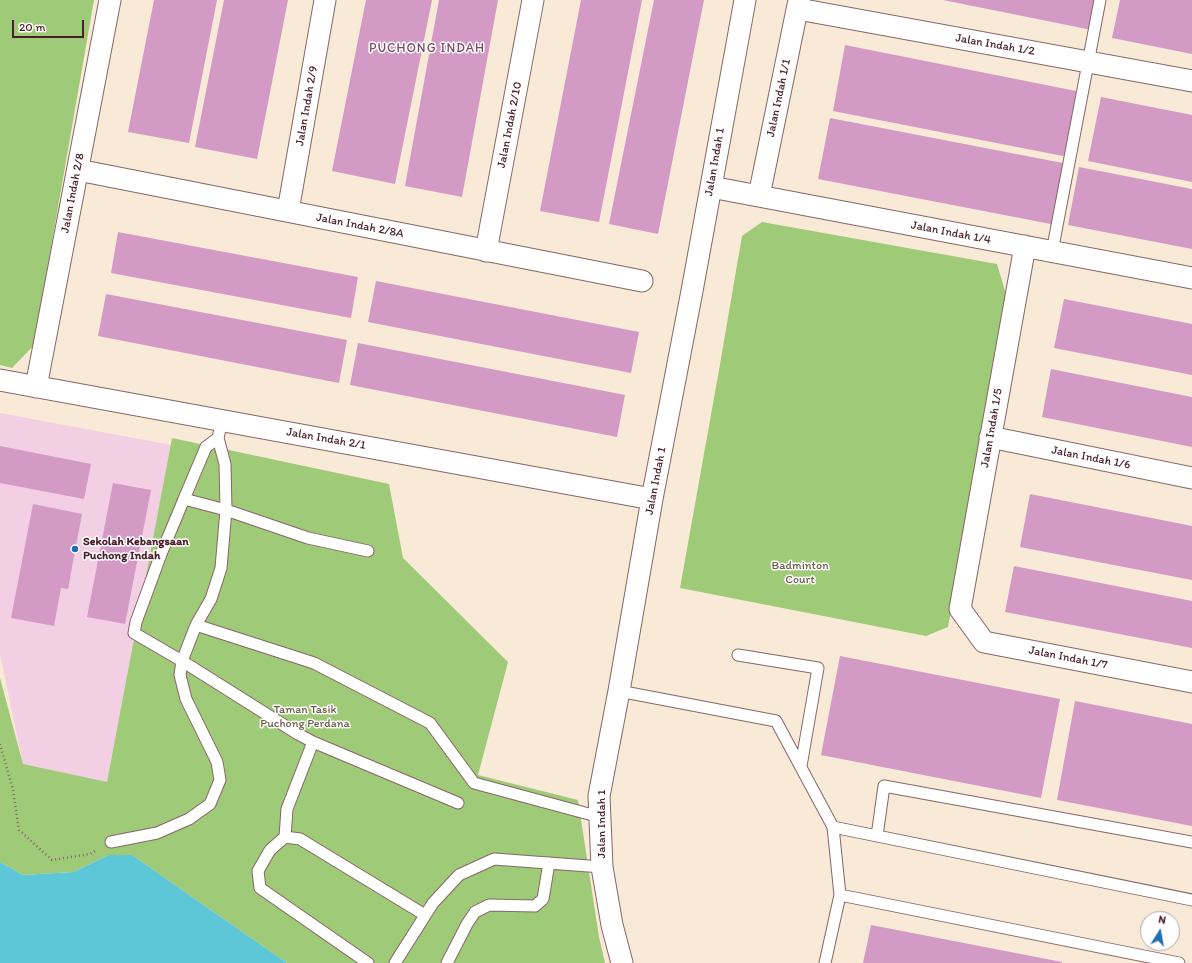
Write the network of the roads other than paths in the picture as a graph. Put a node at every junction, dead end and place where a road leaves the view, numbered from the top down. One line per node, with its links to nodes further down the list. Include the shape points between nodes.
1 (110, 0): 9 (street, Jalan Indah 2/8)
2 (325, 0): 12 (street, Jalan Indah 2/9)
3 (533, 0): 14 (street, Jalan Indah 2/10)
4 (745, 0): 10 (street, Jalan Indah 1)
5 (1100, 0): 7 (lane)
6 (799, 4): 7 (street, Jalan Indah 1/2); 11 (street, Jalan Indah 1/1)
7 (1088, 62): 8 (street, Jalan Indah 1/2); 15 (lane)
8 (1192, 81)
9 (78, 170): 12 (street, Jalan Indah 2/8A); 19 (street, Jalan Indah 2/8)
10 (711, 187): 11 (street, Jalan Indah 1/4); 24 (street, Jalan Indah 1)
11 (759, 196): 13 (street, Jalan Indah 1/4)
12 (288, 211): 14 (street, Jalan Indah 2/8A)
13 (1024, 246): 15 (street, Jalan Indah 1/4); 21 (street, Jalan Indah 1/5)
14 (486, 251): 17 (street, Jalan Indah 2/8A)
15 (1052, 252): 16 (street, Jalan Indah 1/4)
16 (1192, 278)
17 (642, 281)
18 (0, 380): 19 (street, Jalan Indah 2/1)
19 (36, 387): 20 (street, Jalan Indah 2/1)
20 (220, 429): 23 (lane, via 206,447); 24 (street, Jalan Indah 2/1); 25 (lane, via 226,464)
21 (990, 438): 22 (street, Jalan Indah 1/6); 27 (street, Jalan Indah 1/5)
22 (1192, 478)
23 (184, 499): 25 (lane); 30 (lane, via 134,633)
24 (652, 499): 32 (street, Jalan Indah 1)
25 (226, 510): 26 (lane, via 308,538); 28 (lane, via 221,568 211,599)
26 (368, 551)
27 (960, 609): 31 (street, Jalan Indah 1/7, via 984,642)
28 (196, 625): 30 (lane); 36 (lane, via 314,663 430,723 474,783)
29 (738, 656): 34 (lane, via 818,668)
30 (182, 661): 33 (lane); 40 (lane, via 180,675 186,699 216,762 220,780 210,804 189,819 157,833)
31 (1192, 682)
32 (619, 691): 34 (lane, via 776,721); 36 (street, Jalan Indah 1, via 599,796)
33 (313, 742): 35 (lane); 39 (lane, via 287,809)
34 (801, 766): 37 (lane)
35 (458, 803)
36 (600, 817): 43 (street, Jalan Indah 1)
37 (833, 827): 38 (lane); 44 (lane)
38 (877, 836): 41 (lane, via 884,786); 45 (lane)
39 (285, 837): 46 (lane, via 300,839); 48 (lane, via 270,850 258,871 260,888)
40 (110, 842)
41 (1192, 842)
42 (549, 863): 43 (lane); 46 (lane, via 494,858 459,875); 50 (lane, via 543,899 535,906 489,905 475,912 466,924)
43 (602, 867): 51 (street, Jalan Indah 1, via 612,925)
44 (840, 895): 47 (lane); 52 (lane)
45 (1192, 900)
46 (425, 915): 49 (lane)
47 (1124, 958): 53 (lane)
48 (368, 963)
49 (395, 963)
50 (447, 963)
51 (622, 963)
52 (825, 963)
53 (1179, 963)

